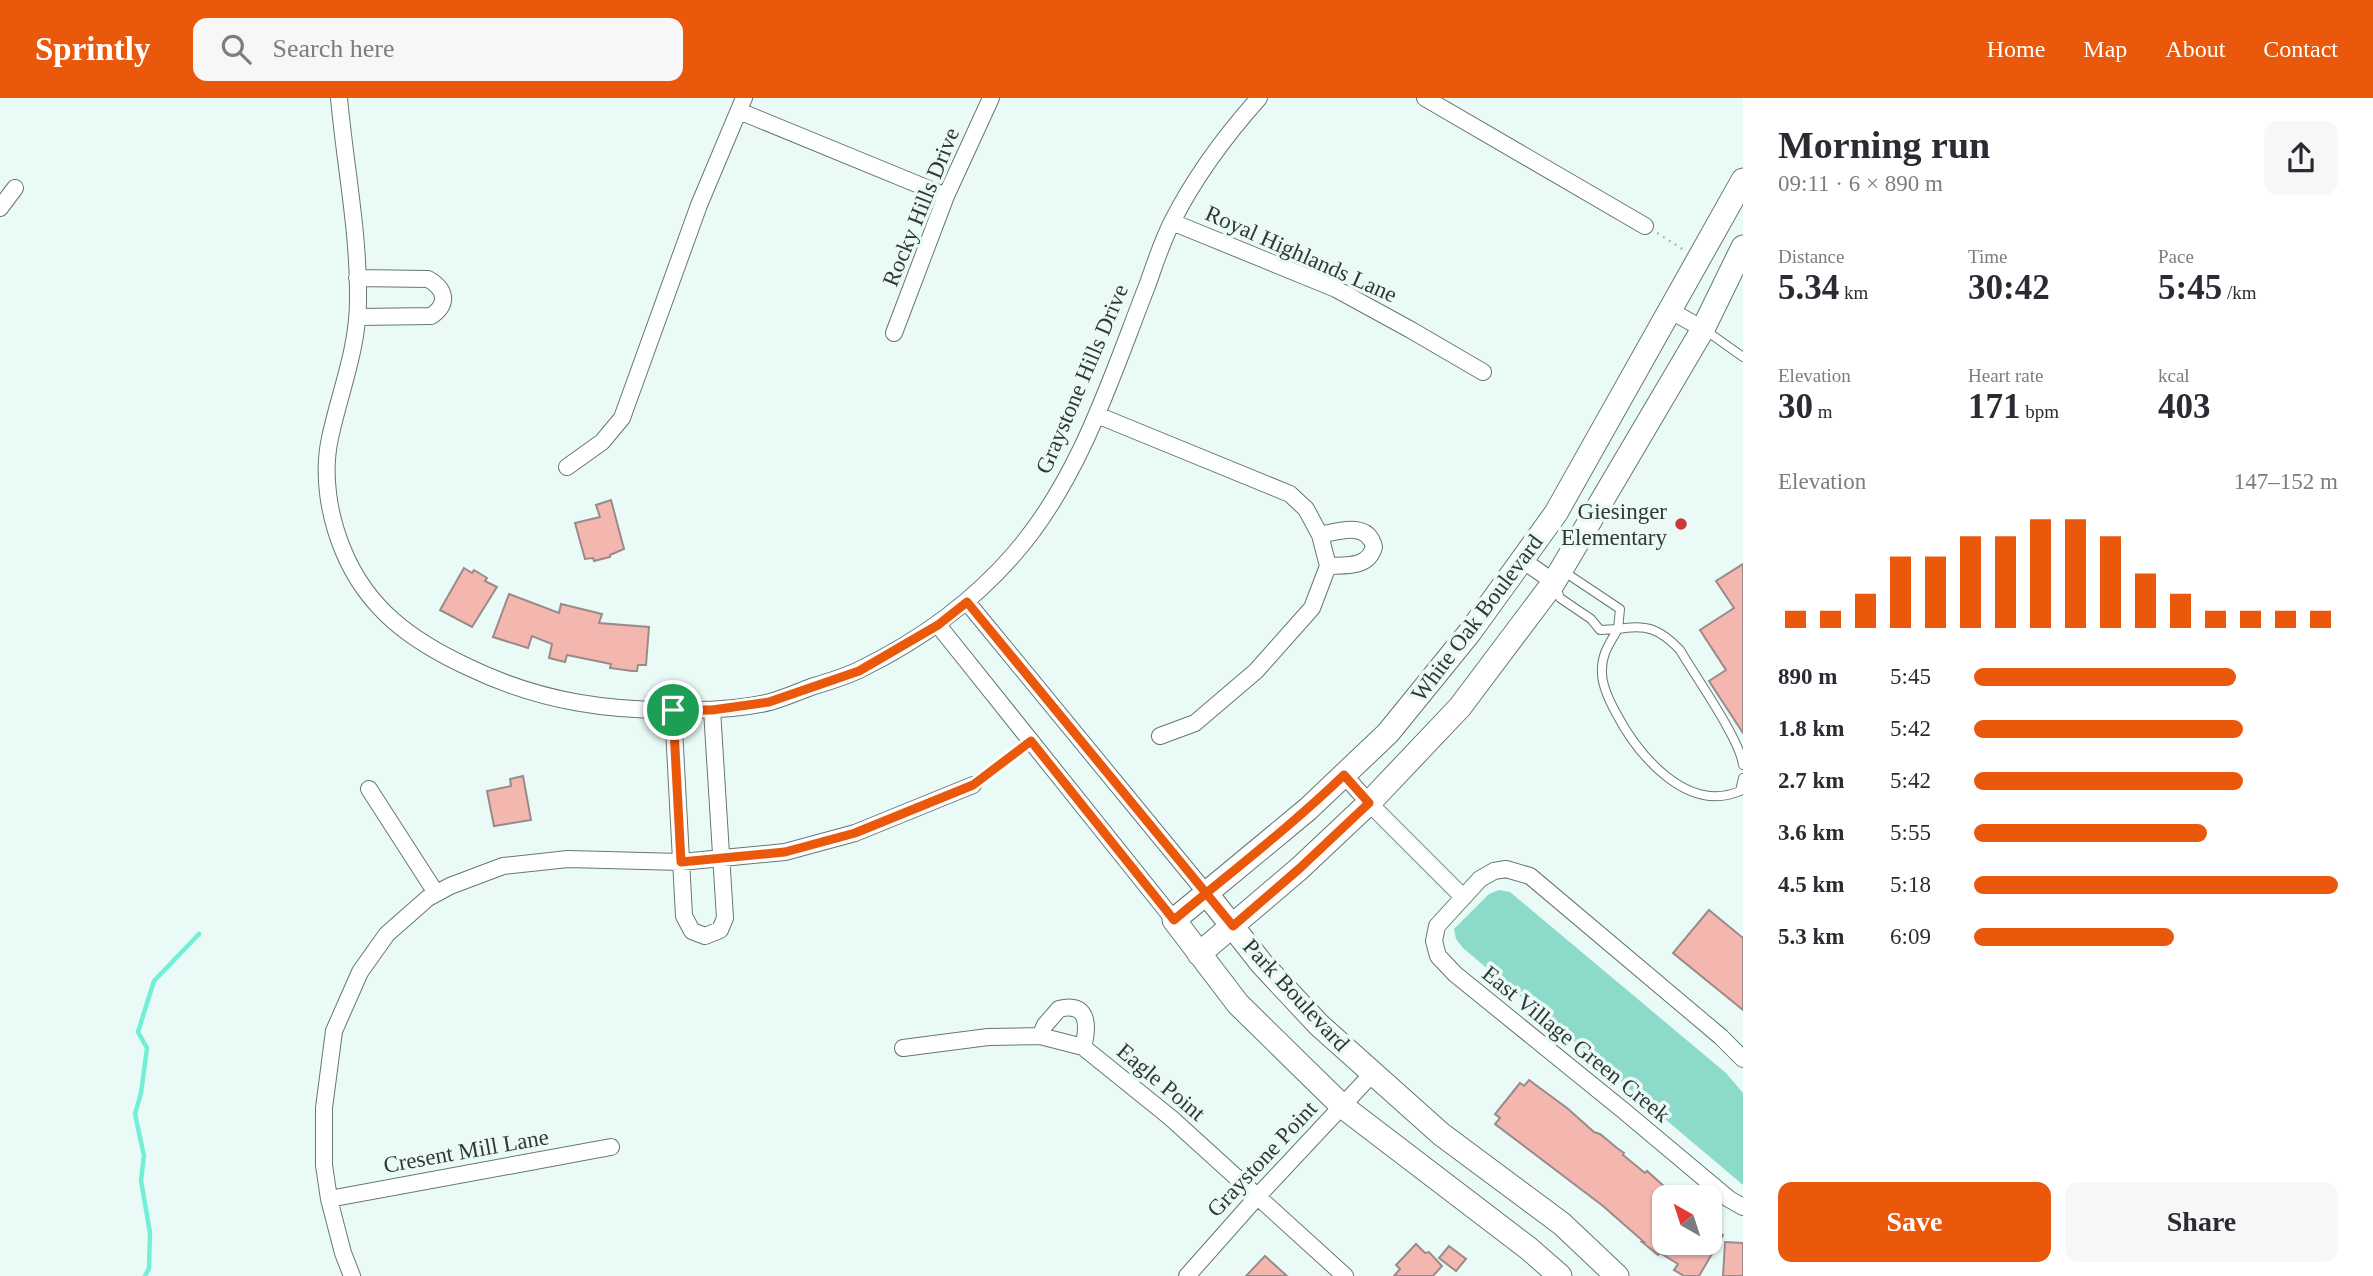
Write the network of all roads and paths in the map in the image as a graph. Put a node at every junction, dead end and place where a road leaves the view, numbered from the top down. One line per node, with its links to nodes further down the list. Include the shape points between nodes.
1 (339, 98): 14 (street, Graystone Hills Drive)
2 (991, 98): 8 (street, Rocky Hills Drive)
3 (1259, 98): 10 (street, Graystone Hills Drive, via 1199,174)
4 (1425, 98): 11 (street)
5 (742, 105): 8 (street); 22 (street, via 699,205 622,418 602,442)
6 (1743, 180): 13 (street, White Oak Boulevard)
7 (15, 188): 9 (street)
8 (946, 196): 18 (street, Rocky Hills Drive)
9 (0, 208)
10 (1172, 222): 20 (street, Royal Highlands Lane, via 1336,289); 21 (street, Graystone Hills Drive)
11 (1645, 226): 13 (path)
12 (1743, 247): 17 (street, White Oak Boulevard)
13 (1699, 260): 15 (street, White Oak Boulevard)
14 (357, 278): 16 (street, Graystone Hills Drive); 16 (street, via 428,279 444,293 439,311 430,316)
15 (1671, 311): 17 (street); 24 (street, White Oak Boulevard, via 1556,513)
16 (358, 317): 30 (street, Graystone Hills Drive, via 329,441 326,480 342,548 355,578 377,606 434,651 517,688 606,708)
17 (1703, 328): 19 (lane); 26 (street, White Oak Boulevard)
18 (894, 333)
19 (1743, 357)
20 (1483, 372)
21 (1097, 415): 23 (street, via 1290,494 1306,509); 27 (street, Graystone Hills Drive, via 1054,502 1015,553)
22 (567, 467)
23 (1320, 535): 25 (street); 25 (street, via 1360,530 1373,540 1368,560)
24 (1522, 560): 26 (street); 35 (street, White Oak Boulevard, via 1388,733)
25 (1328, 566): 32 (street, via 1312,608 1256,671 1195,723)
26 (1554, 582): 29 (lane, via 1560,598 1600,630); 29 (lane, via 1569,575 1608,599 1620,609); 40 (street, White Oak Boulevard, via 1460,707)
27 (967, 602): 28 (street, Graystone Hills Drive); 44 (street, Park Boulevard)
28 (938, 625): 31 (street, Graystone Hills Drive, via 859,671 769,702); 33 (street, Park Boulevard)
29 (1618, 629): 34 (lane, via 1651,628 1680,650 1731,735); 39 (lane, via 1604,653 1601,676 1630,738 1680,786 1716,797)
30 (673, 710): 31 (street, Graystone Hills Drive); 42 (street)
31 (712, 710): 41 (street)
32 (1160, 736)
33 (1031, 741): 37 (path); 46 (street, Park Boulevard)
34 (1743, 765)
35 (1344, 775): 40 (street); 44 (street, White Oak Boulevard)
36 (1743, 778): 39 (lane)
37 (973, 785): 41 (street, via 855,833 785,852)
38 (369, 789): 43 (street)
39 (1742, 792)
40 (1369, 803): 45 (street); 47 (street, White Oak Boulevard)
41 (721, 857): 42 (street); 42 (street, via 725,918 720,930 705,936 692,931 684,916)
42 (681, 862): 43 (street, via 568,859 503,866)
43 (436, 893): 57 (street, via 387,934 360,972 334,1031 324,1108)
44 (1206, 893): 46 (street, White Oak Boulevard); 47 (street, Park Boulevard)
45 (1462, 896): 52 (street, East Village Green Creek, via 1494,871 1506,869 1530,876); 58 (street, East Village Green Creek, via 1437,926 1438,956)
46 (1174, 920): 48 (street, Park Boulevard)
47 (1233, 926): 48 (street, White Oak Boulevard); 53 (street, Park Boulevard, via 1319,1025)
48 (1199, 954): 54 (street, Park Boulevard, via 1238,1004)
49 (1040, 1036): 50 (street, Eagle Point); 50 (street, via 1059,1009 1075,1007 1086,1020); 51 (street, Eagle Point, via 988,1037)
50 (1083, 1047): 56 (street, Eagle Point, via 1171,1118)
51 (903, 1048)
52 (1743, 1059)
53 (1372, 1074): 54 (street, Graystone Point); 63 (street, Park Boulevard, via 1441,1134 1562,1224)
54 (1342, 1106): 56 (street, Graystone Point); 62 (street, Park Boulevard)
55 (611, 1147): 57 (street, Cresent Mill Lane)
56 (1257, 1197): 60 (street, Graystone Point); 61 (street, Eagle Point)
57 (329, 1199): 59 (street)
58 (1743, 1208)
59 (352, 1276)
60 (1187, 1276)
61 (1345, 1276)
62 (1560, 1276)
63 (1617, 1276)

